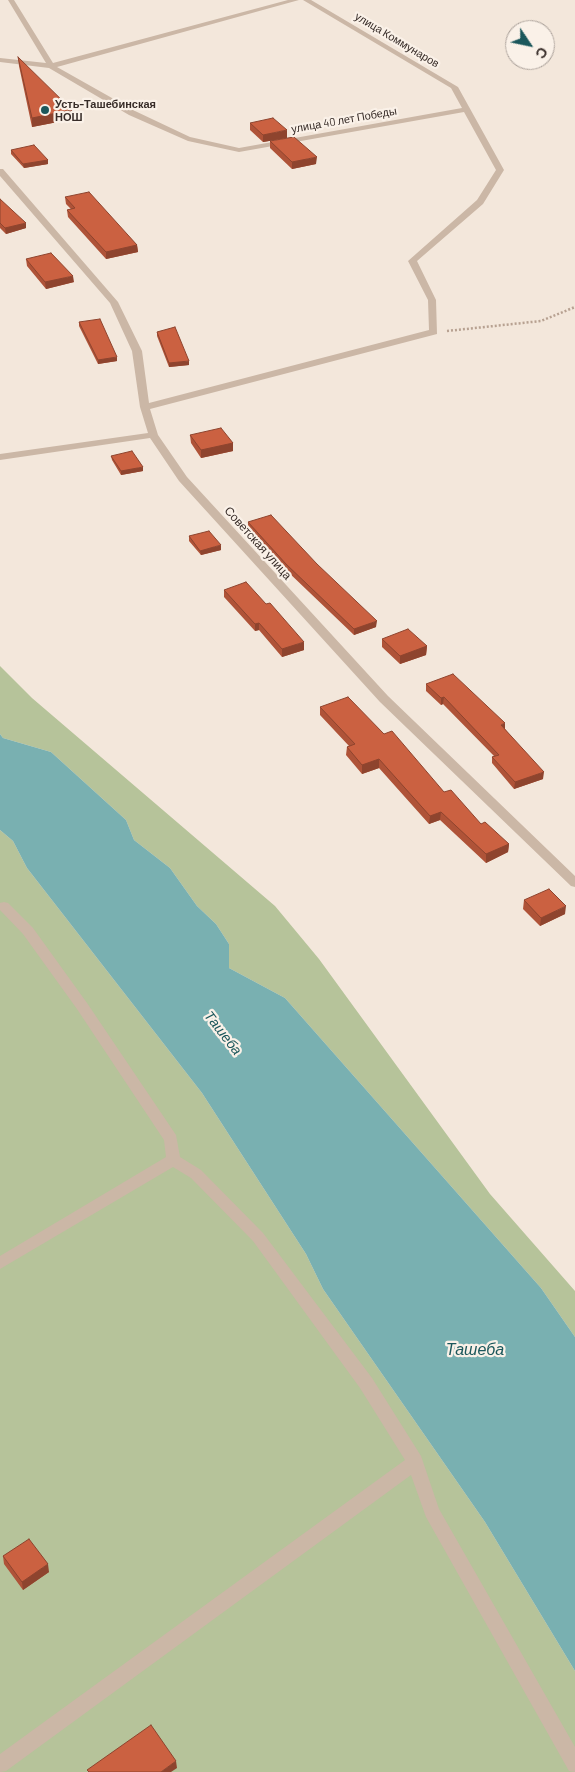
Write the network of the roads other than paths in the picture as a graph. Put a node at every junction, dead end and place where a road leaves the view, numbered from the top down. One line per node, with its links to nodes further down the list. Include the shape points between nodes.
1 (11, 0): 5 (street, улица 40 лет Победы)
2 (296, 0): 5 (street)
3 (306, 0): 6 (street, улица Коммунаров, via 454,87)
4 (0, 60): 5 (street)
5 (51, 66): 6 (street, улица 40 лет Победы, via 132,113 188,139 239,150)
6 (467, 109): 8 (street, улица Коммунаров, via 500,170 480,202 412,261 432,300 434,332)
7 (0, 171): 8 (street, Советская улица, via 114,302 137,351)
8 (146, 407): 9 (street, Советская улица)
9 (153, 435): 10 (street); 11 (street, Советская улица, via 183,479 384,699)
10 (0, 457)
11 (575, 883)
12 (1, 903): 13 (street, via 28,931 82,1006 171,1140)
13 (173, 1160): 14 (street); 15 (street, via 196,1174 258,1237 366,1384)
14 (0, 1263)
15 (415, 1461): 16 (street); 17 (street, via 432,1512)
16 (0, 1765)
17 (575, 1765)

